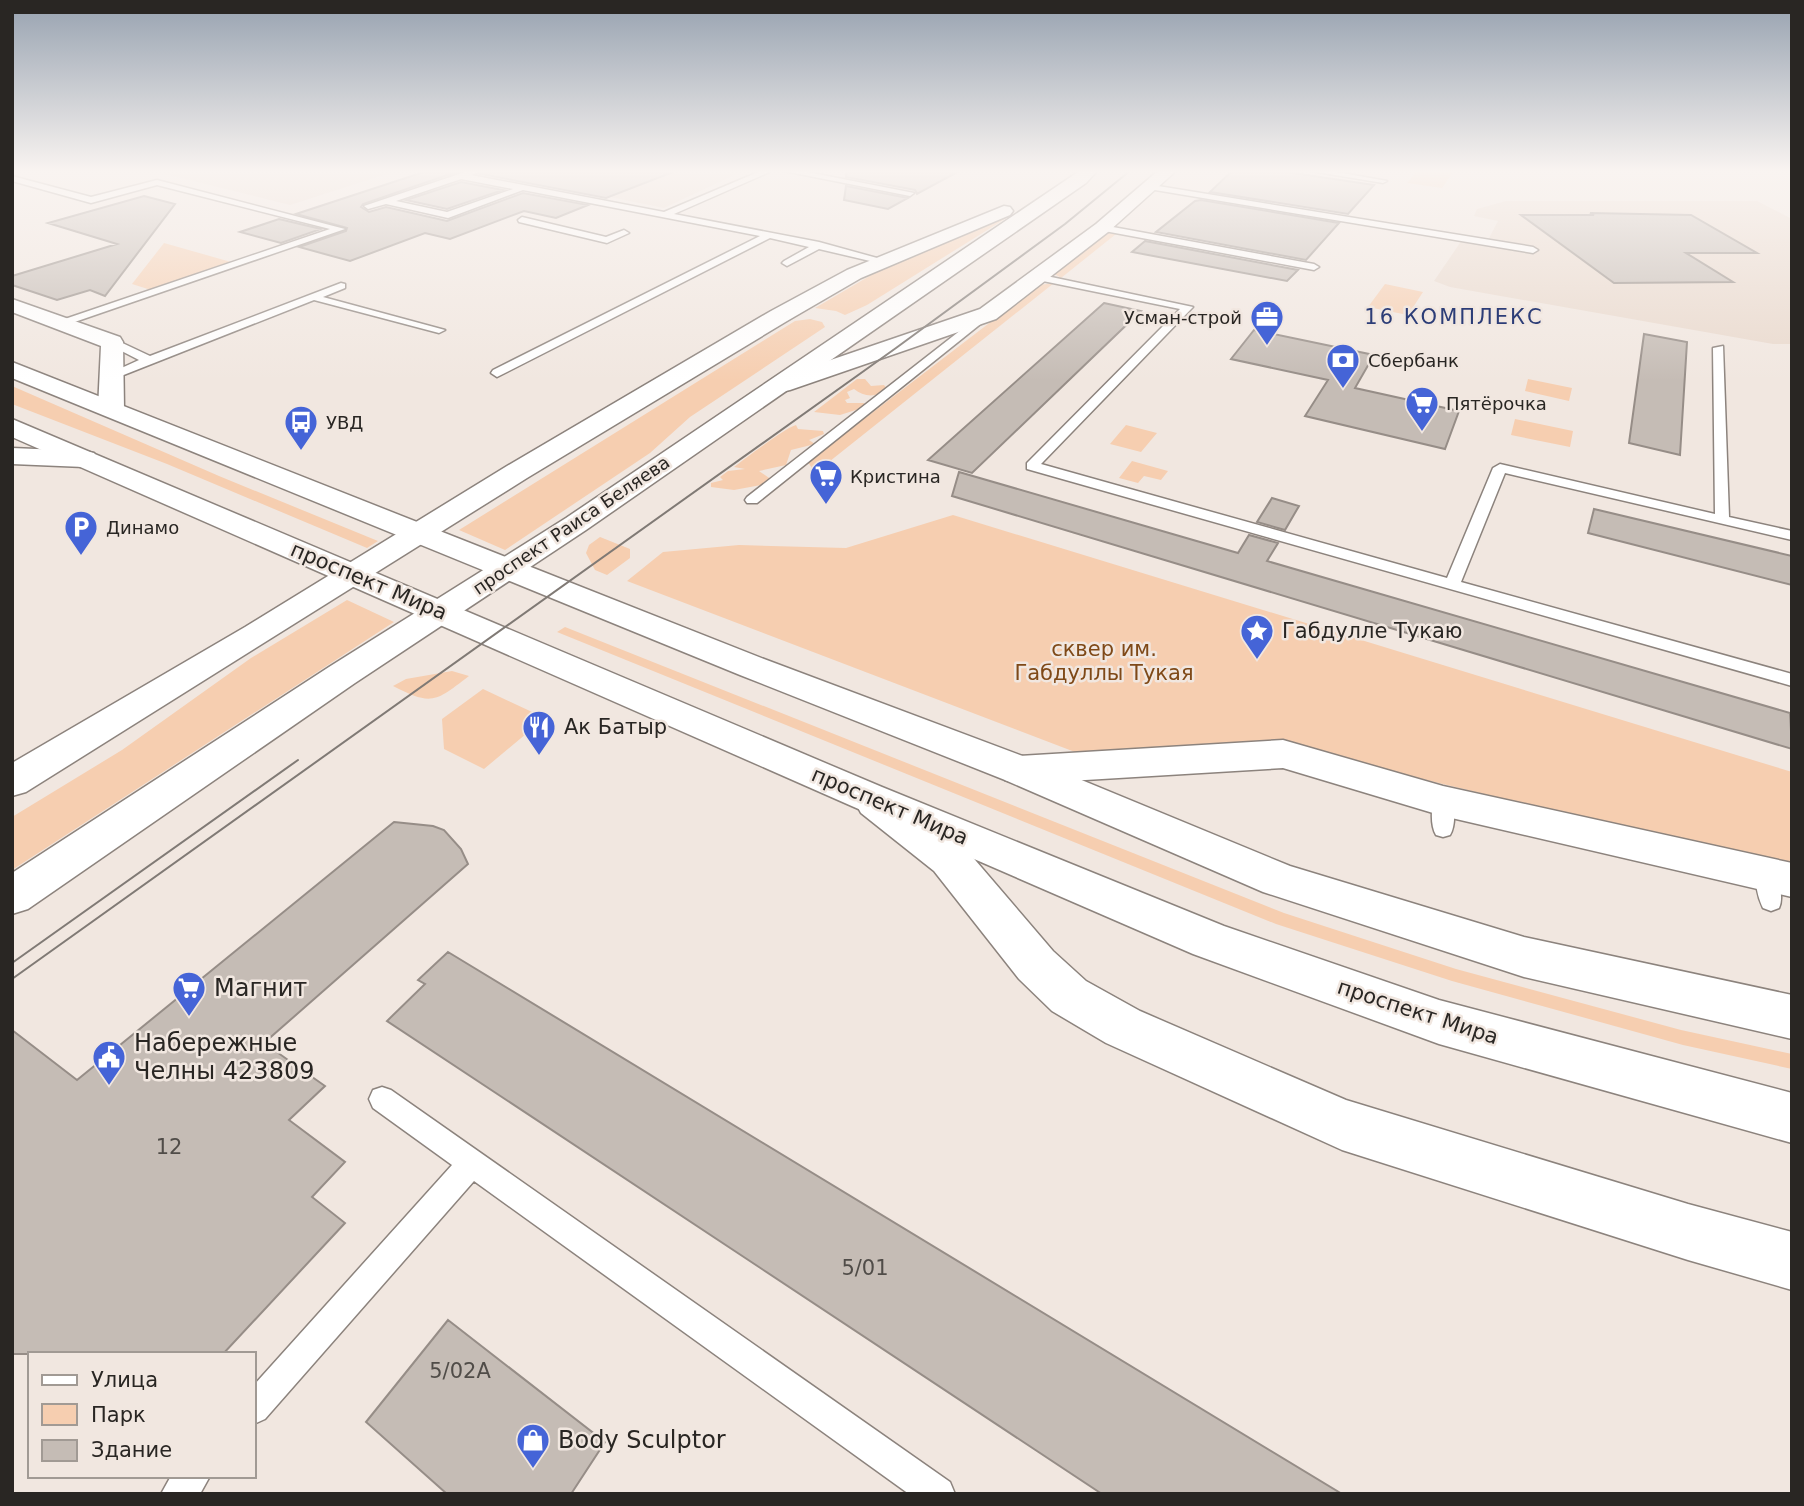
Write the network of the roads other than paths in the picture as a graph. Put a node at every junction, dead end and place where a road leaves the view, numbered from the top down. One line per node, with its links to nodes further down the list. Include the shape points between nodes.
1 (307, 240): 20 (lane)
2 (759, 240): 28 (lane)
3 (795, 240): 9 (lane)
4 (933, 240): 11 (street)
5 (992, 240): 30 (street, проспект Раиса Беляева)
6 (1085, 240): 14 (street)
7 (1169, 240): 13 (lane)
8 (1474, 240): 10 (lane)
9 (819, 245): 11 (lane); 12 (lane)
10 (1533, 250)
11 (883, 261): 19 (street)
12 (787, 263)
13 (1314, 267)
14 (1037, 276): 18 (street); 41 (lane, via 1188,307 1032,466)
15 (341, 286): 16 (lane)
16 (313, 297): 21 (lane); 26 (lane)
17 (12, 305): 20 (street)
18 (988, 314): 23 (street); 25 (lane)
19 (779, 316): 30 (street, via 803,311 831,316 840,328 791,364); 37 (street)
20 (63, 323): 22 (street)
21 (439, 330)
22 (112, 342): 26 (lane); 29 (street)
23 (909, 343): 25 (lane); 30 (street)
24 (1719, 348): 36 (lane)
25 (940, 351): 35 (lane)
26 (150, 360): 29 (lane)
27 (12, 369): 31 (street)
28 (498, 373)
29 (112, 375): 31 (street)
30 (781, 385): 39 (street, проспект Раиса Беляева)
31 (111, 409): 37 (street)
32 (12, 427): 34 (street, проспект Мира)
33 (12, 456): 34 (street)
34 (84, 459): 40 (street, проспект Мира)
35 (752, 500)
36 (1722, 519): 38 (lane); 41 (lane, via 1500,468)
37 (420, 532): 39 (street); 40 (street)
38 (1792, 536)
39 (507, 568): 42 (street, проспект Раиса Беляева); 44 (street)
40 (353, 574): 42 (street, проспект Мира); 45 (street)
41 (1452, 584): 43 (lane)
42 (440, 612): 46 (street, проспект Мира); 48 (street, проспект Раиса Беляева)
43 (1792, 680)
44 (1019, 770): 47 (street, via 1283,754 1443,815); 49 (street, via 1278,880 1524,957)
45 (12, 782)
46 (868, 797): 51 (street, проспект Мира, via 1209,940 1439,1022); 53 (street, via 949,859 1036,965 1069,996 1123,1027 1342,1124)
47 (1776, 886)
48 (12, 896)
49 (1792, 1017)
50 (382, 1099): 52 (lane)
51 (1792, 1118)
52 (472, 1163): 54 (lane); 57 (lane)
53 (1792, 1261)
54 (256, 1406)
55 (191, 1478): 56 (lane)
56 (178, 1494)
57 (938, 1494)

